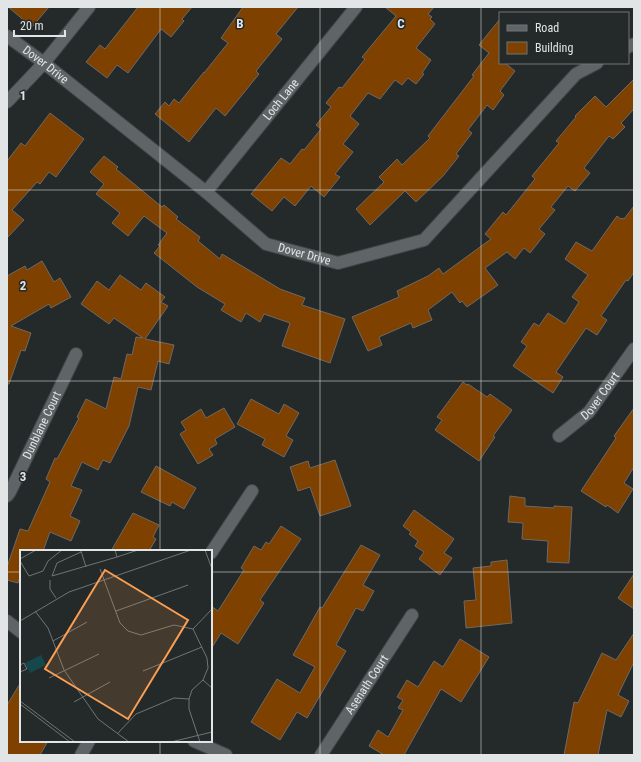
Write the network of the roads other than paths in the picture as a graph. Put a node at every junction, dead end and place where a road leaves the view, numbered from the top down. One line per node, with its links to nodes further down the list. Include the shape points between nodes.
1 (89, 7): 4 (street)
2 (356, 7): 7 (street, Loch Lane)
3 (7, 36): 4 (street, Dover Drive)
4 (44, 63): 6 (street); 7 (street, Dover Drive)
5 (595, 64): 7 (street, Dover Drive, via 576,74 424,240 338,263 266,244)
6 (7, 102)
7 (206, 192)
8 (634, 349): 10 (street, Dover Court, via 589,412)
9 (76, 354): 12 (street, Dunblane Court)
10 (559, 436)
11 (252, 491): 13 (street)
12 (7, 496)
13 (212, 551)
14 (412, 615): 21 (street, Asenath Court)
15 (7, 620): 16 (street)
16 (20, 631)
17 (88, 742): 19 (street)
18 (196, 742): 20 (street)
19 (81, 755)
20 (226, 755)
21 (321, 755)

